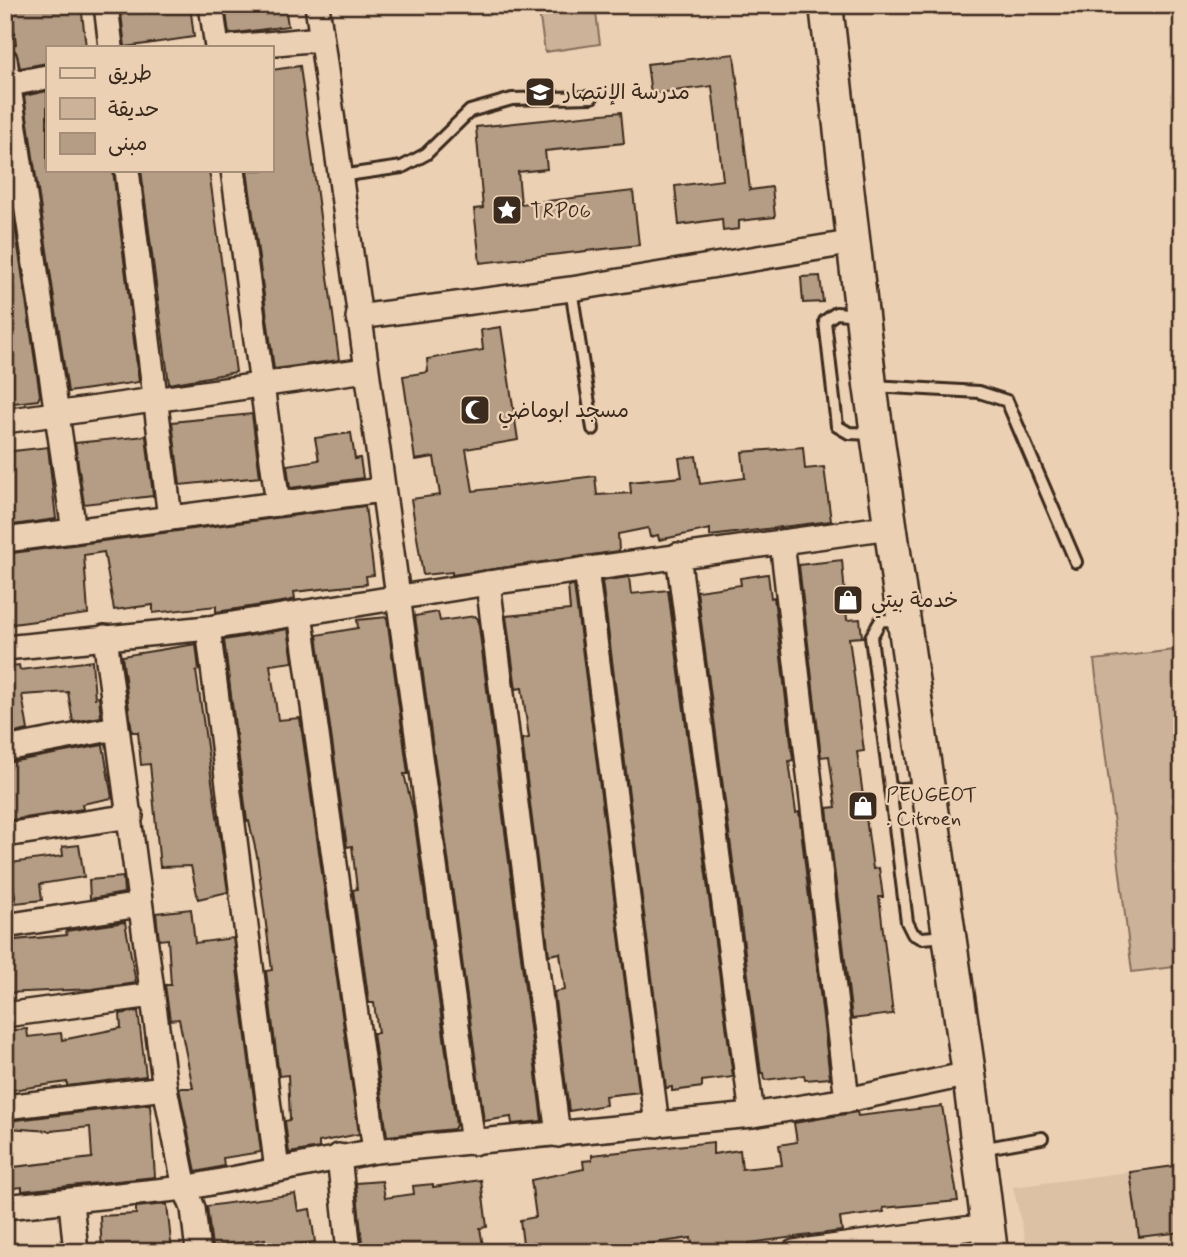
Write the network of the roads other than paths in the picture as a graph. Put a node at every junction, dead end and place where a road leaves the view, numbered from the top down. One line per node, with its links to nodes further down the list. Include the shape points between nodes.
1 (106, 5): 6 (street)
2 (211, 5): 7 (street)
3 (317, 5): 5 (street)
4 (826, 5): 16 (street)
5 (321, 39): 8 (street); 15 (street)
6 (111, 46)
7 (217, 46)
8 (243, 46)
9 (5, 60): 11 (street)
10 (46, 77): 11 (street)
11 (7, 85): 24 (street)
12 (592, 97): 15 (lane, via 512,99 470,111 426,154 402,167)
13 (127, 172): 23 (street)
14 (233, 172): 21 (street)
15 (340, 176): 19 (street)
16 (855, 242): 17 (street); 18 (street)
17 (571, 289): 19 (street); 26 (lane)
18 (863, 315): 22 (street); 27 (lane, via 836,313 825,321 828,359 837,426 849,433)
19 (358, 317): 20 (street)
20 (366, 370): 21 (street); 28 (street)
21 (262, 385): 23 (street); 29 (street)
22 (870, 385): 27 (street); 36 (lane, via 979,392 1007,401)
23 (156, 400): 24 (street); 30 (street)
24 (57, 414): 25 (street); 32 (street)
25 (5, 422)
26 (593, 429)
27 (877, 434): 31 (street)
28 (382, 490): 29 (street); 39 (street)
29 (278, 504): 30 (street)
30 (170, 518): 32 (street)
31 (890, 527): 34 (street); 41 (street)
32 (74, 531): 33 (street)
33 (5, 540)
34 (782, 542): 35 (street); 58 (street)
35 (678, 555): 37 (street); 60 (street)
36 (1076, 562)
37 (586, 569): 38 (street); 61 (street)
38 (488, 583): 39 (street); 62 (street)
39 (396, 598): 40 (street); 64 (street)
40 (300, 613): 42 (street); 66 (street)
41 (904, 621): 47 (street); 48 (lane, via 881,620 871,637)
42 (208, 628): 43 (street); 68 (street)
43 (105, 637): 44 (street); 45 (street)
44 (5, 648)
45 (116, 728): 46 (street); 49 (street)
46 (5, 749)
47 (928, 787): 48 (lane); 53 (street)
48 (890, 790): 53 (lane, via 907,922 913,934 922,938)
49 (131, 816): 50 (street); 51 (street)
50 (5, 835)
51 (140, 905): 52 (street); 54 (street)
52 (5, 926)
53 (949, 936): 56 (street)
54 (152, 995): 55 (street); 57 (street)
55 (5, 1015)
56 (969, 1074): 58 (street); 65 (street)
57 (165, 1087): 59 (street); 69 (street)
58 (847, 1100): 60 (street)
59 (5, 1107)
60 (752, 1115): 61 (street)
61 (657, 1125): 62 (street)
62 (558, 1135): 64 (street)
63 (1042, 1138): 65 (lane)
64 (473, 1143): 66 (street)
65 (978, 1150): 72 (street)
66 (376, 1151): 67 (street)
67 (339, 1156): 68 (street); 75 (street)
68 (277, 1170): 69 (street)
69 (186, 1188): 70 (street); 74 (street)
70 (71, 1202): 71 (street); 73 (street)
71 (5, 1207)
72 (989, 1239): 76 (street)
73 (76, 1252)
74 (198, 1252)
75 (349, 1252)
76 (794, 1252)

